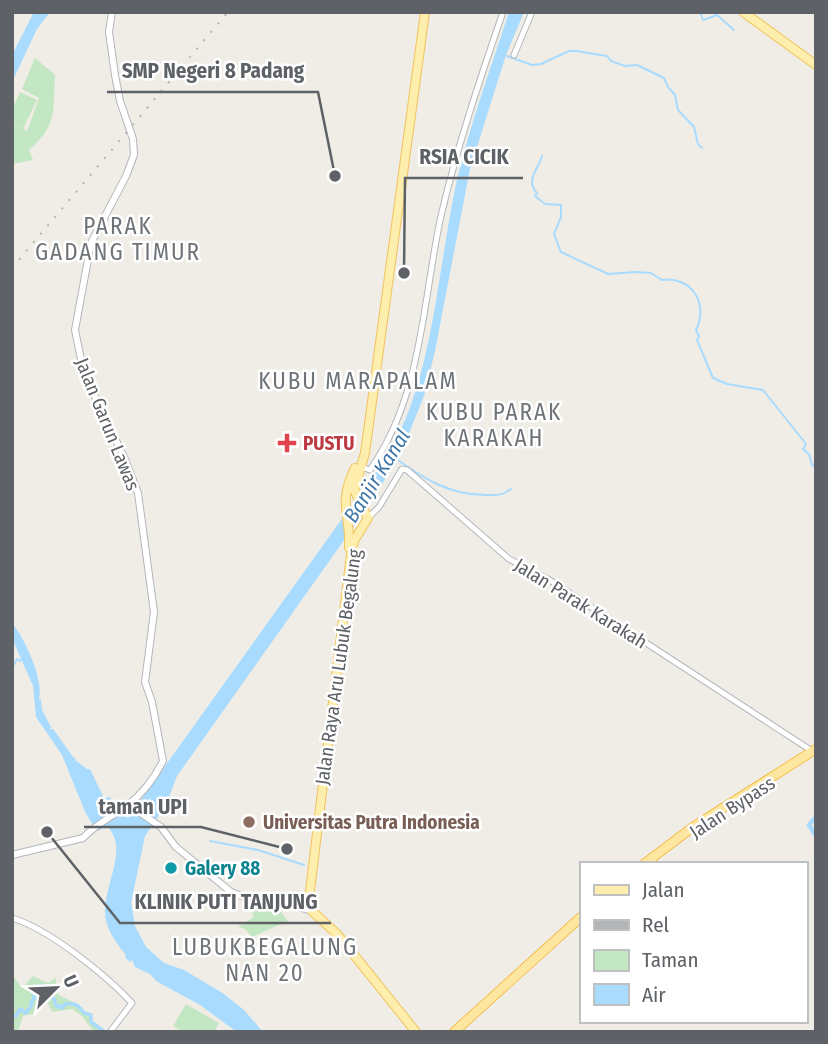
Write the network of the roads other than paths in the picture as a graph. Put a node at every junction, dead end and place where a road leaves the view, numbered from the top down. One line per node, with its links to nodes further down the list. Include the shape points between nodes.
1 (112, 12): 13 (main road, Jalan Garun Lawas, via 109,32 115,75 134,155 91,243 75,330 84,374 138,493 153,595 145,682 163,761)
2 (423, 12): 8 (main road)
3 (503, 12): 9 (street, via 453,163 413,376 378,458 370,470)
4 (532, 12): 6 (street)
5 (743, 12): 7 (main road)
6 (514, 55)
7 (816, 65)
8 (365, 444): 9 (main road); 11 (main road, Jalan Raya Aru Lubuk Begalung, via 347,486 349,544)
9 (361, 467): 10 (main road, via 354,490)
10 (367, 516): 11 (main road, Jalan Raya Aru Lubuk Begalung, via 353,547); 12 (street, Jalan Parak Karakah, via 379,507 402,470 407,470 509,559 548,579)
11 (342, 617): 18 (main road, Jalan Raya Aru Lubuk Begalung)
12 (815, 751): 14 (highway)
13 (129, 807): 15 (main road, Jalan Garun Lawas, via 80,839); 18 (main road, via 157,825 176,847 231,892 255,901)
14 (725, 809): 16 (highway); 17 (highway, Jalan Bypass)
15 (12, 855)
16 (647, 862)
17 (652, 862)
18 (307, 906): 24 (main road)
19 (12, 918): 23 (street, via 45,933 132,1003)
20 (580, 921): 22 (highway)
21 (580, 921): 22 (highway)
22 (483, 1008): 25 (highway); 26 (highway)
23 (110, 1032)
24 (414, 1032)
25 (454, 1032)
26 (460, 1032)

